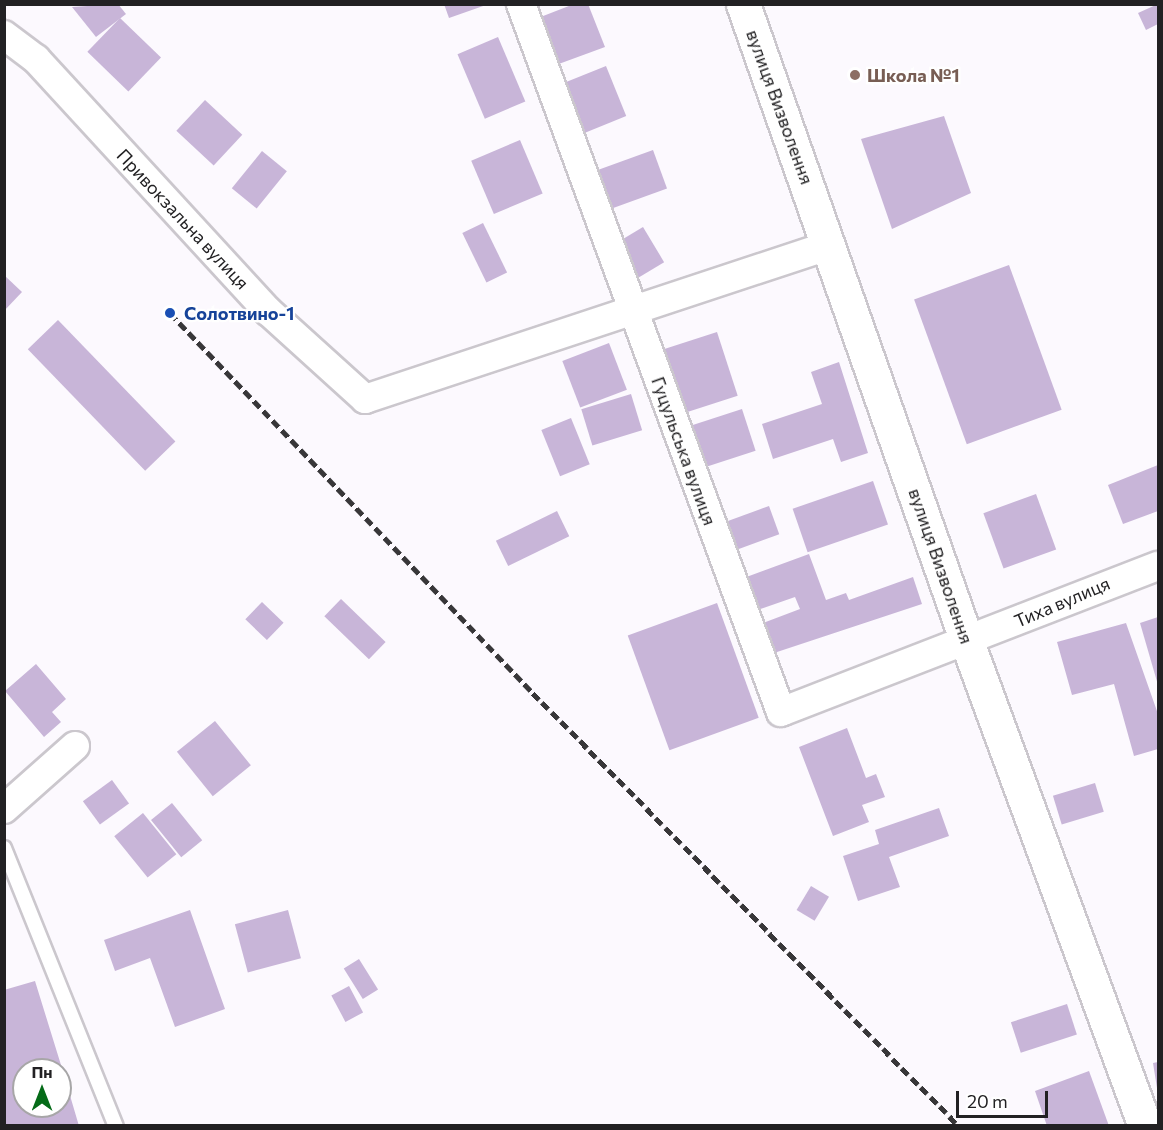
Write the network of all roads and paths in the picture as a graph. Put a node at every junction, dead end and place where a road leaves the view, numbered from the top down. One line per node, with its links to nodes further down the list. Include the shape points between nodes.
1 (521, 4): 5 (street, Гуцульська вулиця)
2 (742, 4): 4 (street, вулиця Визволення)
3 (4, 35): 5 (street, Привокзальна вулиця, via 36,59 268,311 365,399)
4 (830, 245): 5 (street); 7 (street, вулиця Визволення)
5 (632, 311): 7 (street, Гуцульська вулиця, via 781,712)
6 (1158, 566): 7 (street, Тиха вулиця)
7 (967, 642): 12 (street, вулиця Визволення)
8 (75, 746): 9 (street)
9 (4, 809)
10 (4, 848): 11 (lane)
11 (116, 1125)
12 (1145, 1125)

